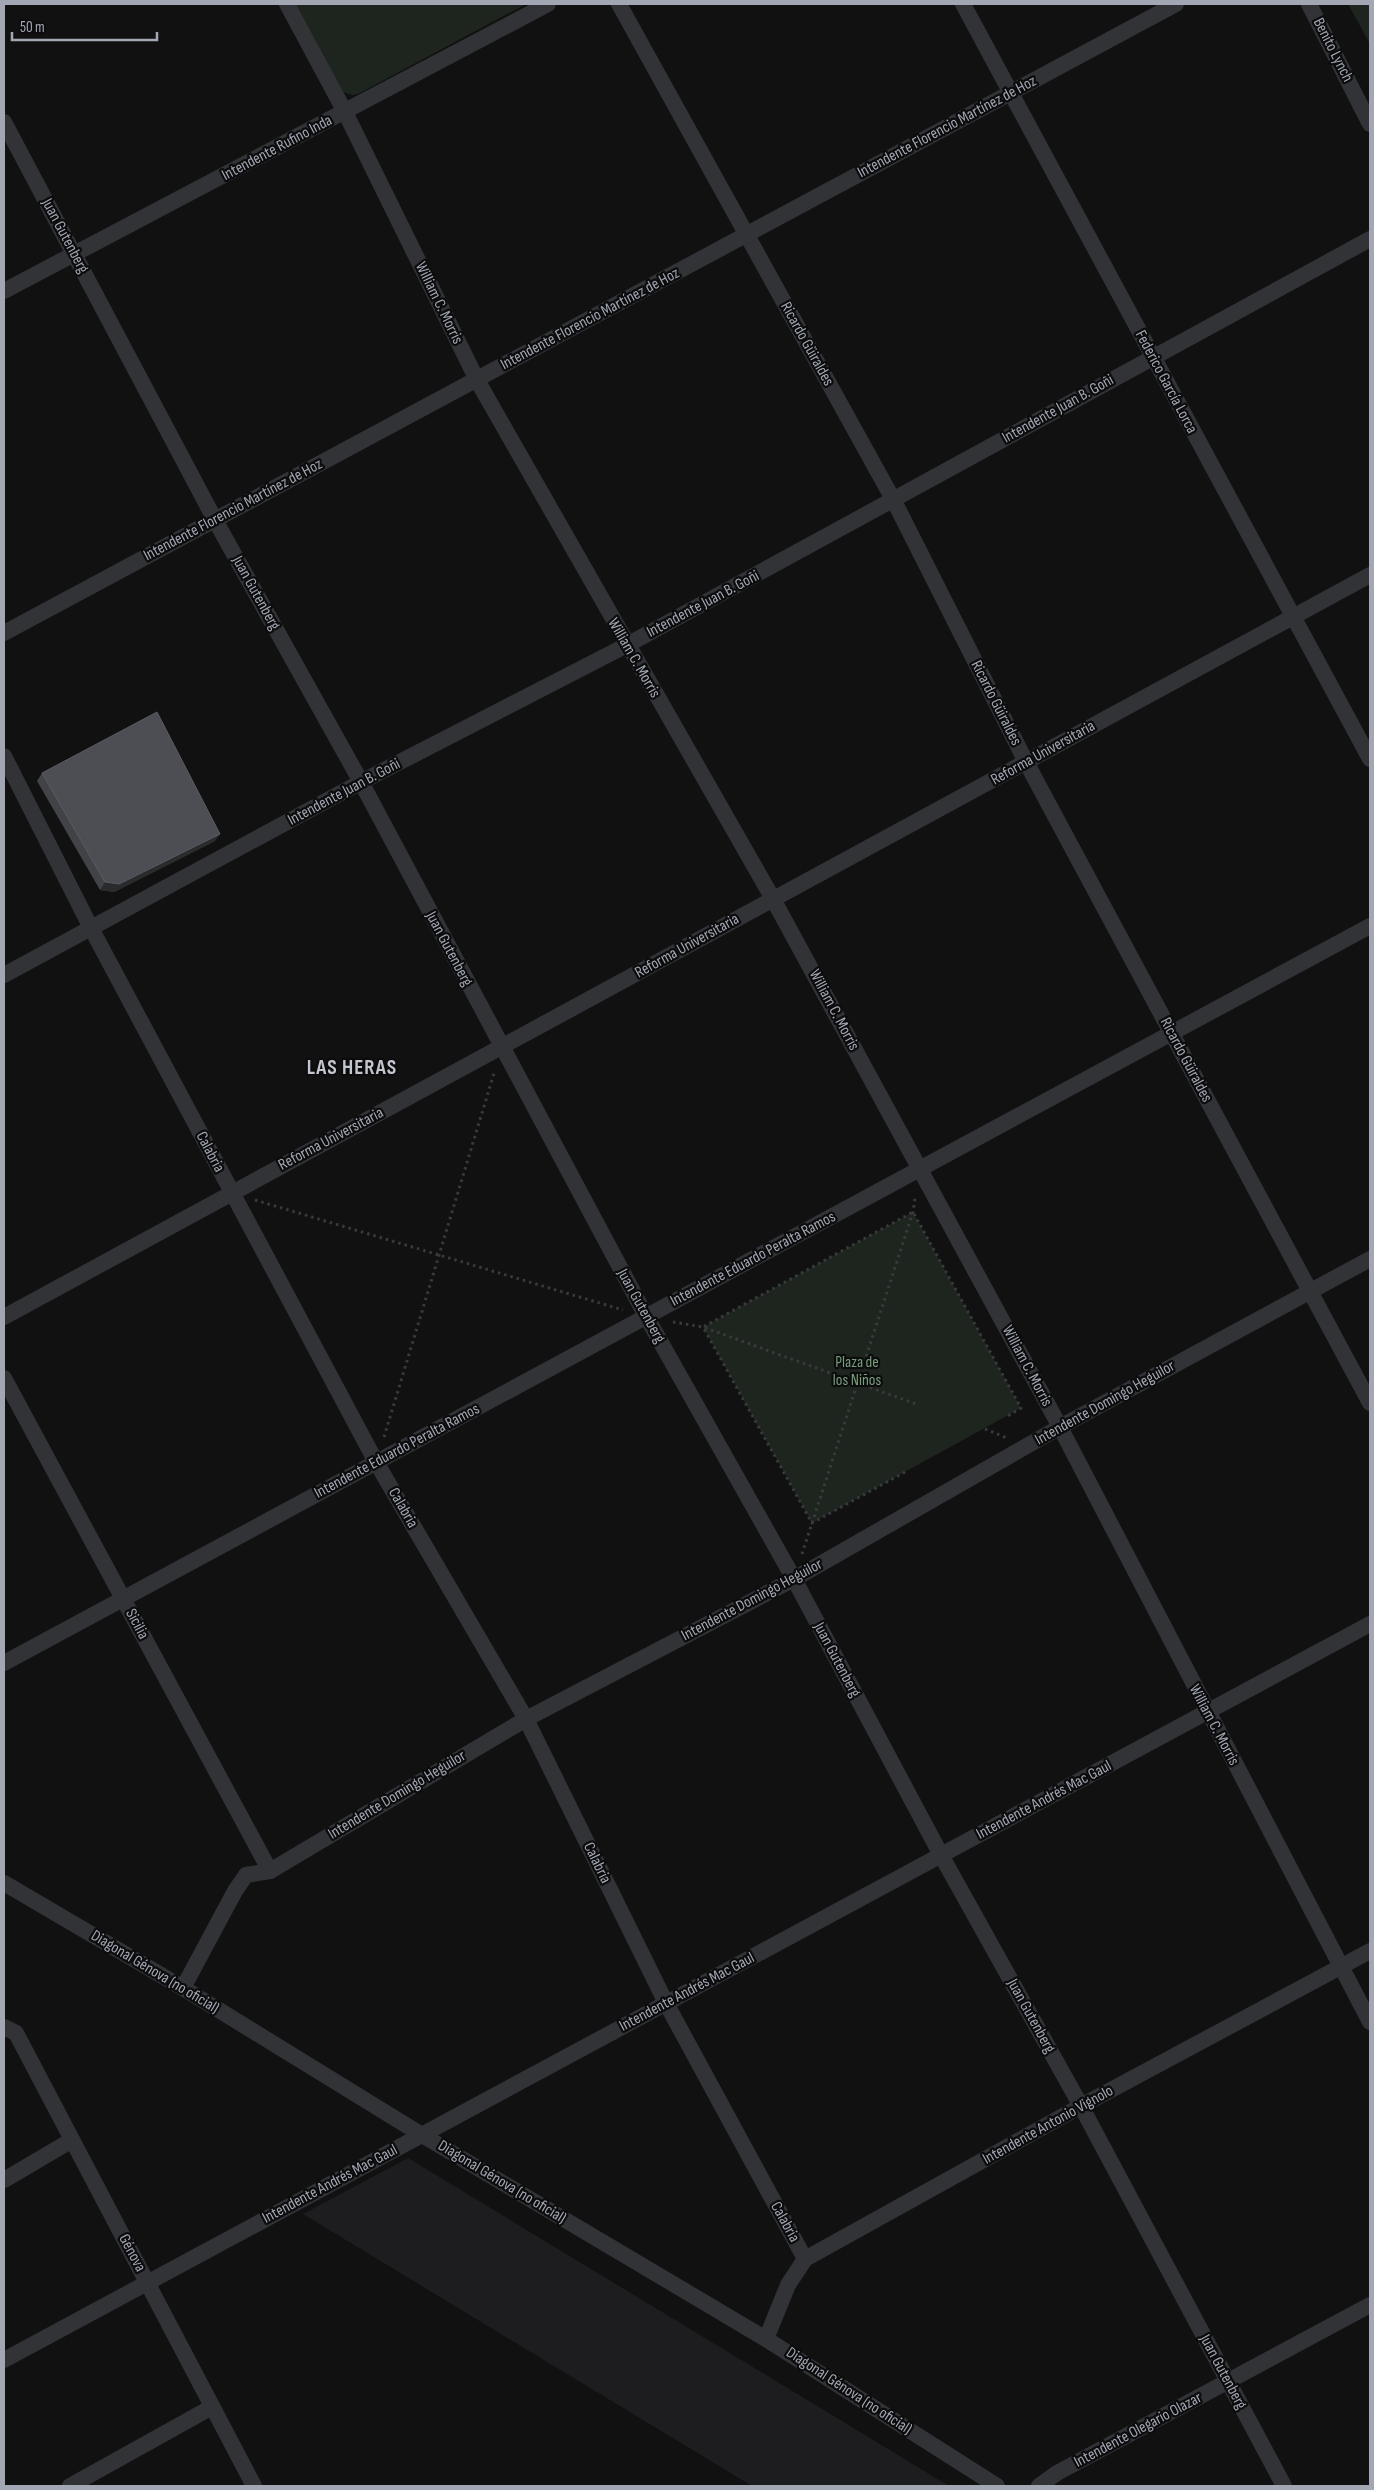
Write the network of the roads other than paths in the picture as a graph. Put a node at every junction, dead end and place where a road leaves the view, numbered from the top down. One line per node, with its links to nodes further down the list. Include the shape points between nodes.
1 (287, 4): 8 (street, William C. Morris)
2 (548, 4): 8 (street, Intendente Rufino Inda)
3 (619, 4): 11 (street, Ricardo Güiraldes)
4 (963, 4): 7 (street, Federico García Lorca)
5 (1176, 4): 7 (street, Intendente Florencio Martínez de Hoz)
6 (1309, 4): 10 (street, Benito Lynch)
7 (1012, 92): 11 (street, Intendente Florencio Martínez de Hoz); 15 (street, Federico García Lorca)
8 (345, 112): 13 (street, Intendente Rufino Inda); 16 (street, William C. Morris)
9 (4, 122): 13 (street, Juan Gutenberg)
10 (1370, 124)
11 (747, 235): 16 (street, Intendente Florencio Martínez de Hoz); 17 (street, Ricardo Güiraldes)
12 (1370, 239): 15 (street, Intendente Juan B. Goñi)
13 (74, 254): 14 (street, Intendente Rufino Inda); 18 (street, Juan Gutenberg)
14 (4, 291)
15 (1152, 356): 17 (street, Intendente Juan B. Goñi); 20 (street, Federico García Lorca)
16 (477, 380): 18 (street, Intendente Florencio Martínez de Hoz); 22 (street, William C. Morris)
17 (894, 501): 22 (street, Intendente Juan B. Goñi); 25 (street, Ricardo Güiraldes)
18 (215, 520): 21 (street, Intendente Florencio Martínez de Hoz); 26 (street, Juan Gutenberg)
19 (1370, 575): 20 (street, Reforma Universitaria)
20 (1293, 617): 24 (street, Federico García Lorca); 25 (street, Reforma Universitaria)
21 (4, 633)
22 (627, 645): 26 (street, Intendente Juan B. Goñi); 27 (street, William C. Morris)
23 (4, 756): 29 (street, Calabria)
24 (1370, 759)
25 (1026, 762): 27 (street, Reforma Universitaria); 31 (street, Ricardo Güiraldes)
26 (361, 782): 29 (street, Intendente Juan B. Goñi); 32 (street, Juan Gutenberg)
27 (774, 899): 32 (street, Reforma Universitaria); 33 (street, William C. Morris)
28 (1370, 926): 31 (street, Intendente Eduardo Peralta Ramos)
29 (91, 928): 30 (street, Intendente Juan B. Goñi); 34 (street, Calabria)
30 (4, 975)
31 (1172, 1033): 33 (street, Intendente Eduardo Peralta Ramos); 36 (street, Ricardo Güiraldes)
32 (502, 1047): 34 (street, Reforma Universitaria); 37 (street, Juan Gutenberg)
33 (920, 1169): 37 (street, Intendente Eduardo Peralta Ramos); 41 (street, William C. Morris)
34 (232, 1193): 38 (street, Reforma Universitaria); 42 (street, Calabria)
35 (1370, 1259): 36 (street, Intendente Domingo Heguilor)
36 (1310, 1291): 40 (street, Ricardo Güiraldes); 41 (street, Intendente Domingo Heguilor)
37 (646, 1316): 42 (street, Intendente Eduardo Peralta Ramos); 43 (street, Juan Gutenberg)
38 (4, 1318)
39 (4, 1378): 44 (street, Sicilia)
40 (1370, 1403)
41 (1060, 1427): 43 (street, Intendente Domingo Heguilor); 47 (street, William C. Morris)
42 (376, 1462): 44 (street, Intendente Eduardo Peralta Ramos); 48 (street, Calabria)
43 (794, 1579): 48 (street, Intendente Domingo Heguilor); 49 (street, Juan Gutenberg)
44 (123, 1598): 46 (street, Intendente Eduardo Peralta Ramos); 50 (street, Sicilia)
45 (1370, 1624): 47 (street, Intendente Andrés Mac Gaul)
46 (4, 1662)
47 (1207, 1712): 49 (street, Intendente Andrés Mac Gaul); 53 (street, William C. Morris)
48 (526, 1719): 50 (street, Intendente Domingo Heguilor); 55 (street, Calabria)
49 (941, 1855): 55 (street, Intendente Andrés Mac Gaul); 58 (street, Juan Gutenberg)
50 (270, 1871): 54 (street, Intendente Domingo Heguilor, via 246,1875)
51 (4, 1883): 54 (street, Diagonal Génova (no oficial))
52 (1370, 1951): 53 (street, Intendente Antonio Vignolo)
53 (1341, 1967): 56 (street, William C. Morris); 58 (street, Intendente Antonio Vignolo)
54 (183, 1988): 59 (street, Diagonal Génova (no oficial))
55 (666, 2003): 59 (street, Intendente Andrés Mac Gaul); 62 (street, Calabria)
56 (1370, 2022)
57 (4, 2027): 60 (street, Génova, via 16,2033)
58 (1081, 2106): 62 (street, Intendente Antonio Vignolo); 67 (street, Juan Gutenberg)
59 (422, 2135): 63 (street, Intendente Andrés Mac Gaul); 65 (street, Diagonal Génova (no oficial))
60 (72, 2140): 61 (street); 63 (street, Génova)
61 (4, 2180)
62 (805, 2259): 65 (street, Intendente Antonio Vignolo, via 788,2285)
63 (147, 2283): 66 (street, Intendente Andrés Mac Gaul); 68 (street, Génova)
64 (1370, 2305): 67 (street, Intendente Olegario Olazar)
65 (766, 2339): 71 (street, Diagonal Génova (no oficial))
66 (4, 2360)
67 (1228, 2381): 72 (street, Intendente Olegario Olazar, via 1057,2473); 73 (street, Juan Gutenberg)
68 (212, 2407): 69 (street); 70 (street, Génova)
69 (70, 2486)
70 (254, 2486)
71 (997, 2486)
72 (1040, 2486)
73 (1284, 2486)

